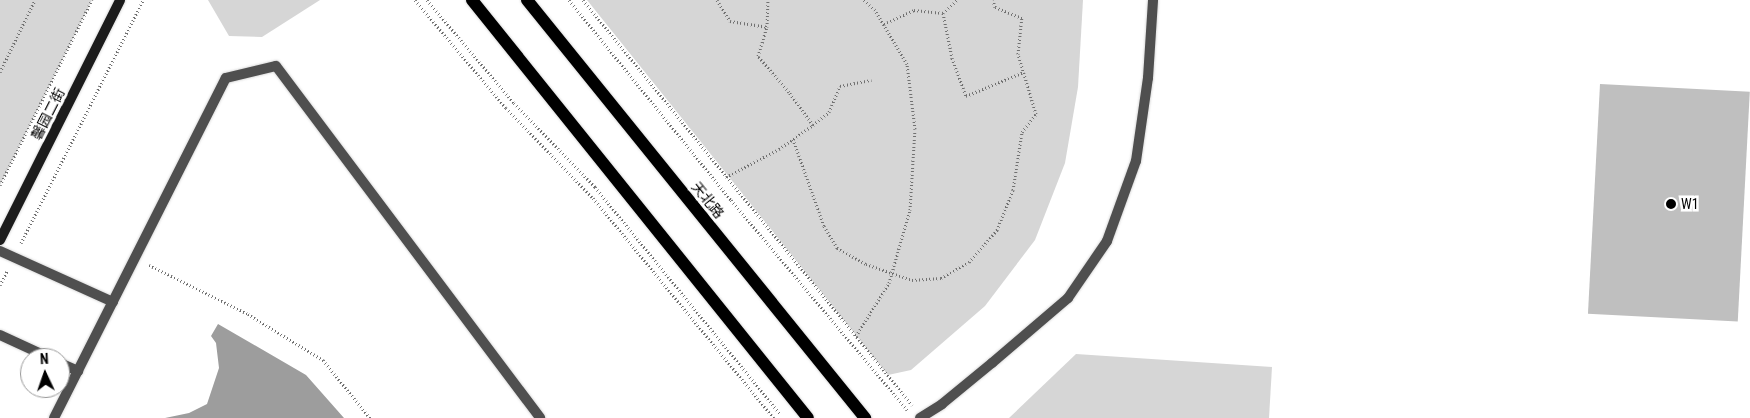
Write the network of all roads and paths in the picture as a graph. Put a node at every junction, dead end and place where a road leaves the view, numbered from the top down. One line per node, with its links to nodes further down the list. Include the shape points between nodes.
1 (35, 0): 20 (path)
2 (92, 0): 26 (path)
3 (120, 0): 27 (street, 馨园二街)
4 (143, 0): 29 (path)
5 (415, 0): 43 (path, via 506,108 593,198)
6 (427, 0): 44 (path, via 514,103 595,187)
7 (472, 0): 45 (main road)
8 (527, 0): 46 (main road, 天北路)
9 (569, 0): 39 (path)
10 (583, 0): 25 (path)
11 (717, 0): 19 (path, via 730,21)
12 (768, 0): 19 (path)
13 (864, 0): 18 (path)
14 (957, 0): 17 (path)
15 (993, 0): 21 (path, via 995,7 1022,18 1018,54)
16 (1153, 0): 47 (street, via 1148,78 1136,161 1107,241 1068,298)
17 (942, 13): 18 (path, via 914,10); 21 (path, via 952,58 966,96)
18 (884, 24): 31 (path, via 907,64 915,130 910,210)
19 (767, 27): 23 (path, via 758,56)
20 (0, 72)
21 (1024, 72): 31 (path, via 1036,114 1022,132 1013,190 997,230 969,262 941,278 912,280)
22 (871, 80): 23 (path, via 840,86 829,112)
23 (813, 125): 24 (path)
24 (793, 139): 25 (path); 31 (path, via 824,226 837,248 866,264)
25 (726, 177): 35 (path)
26 (0, 185)
27 (0, 240)
28 (0, 251): 29 (street)
29 (14, 257): 32 (path); 33 (street)
30 (135, 259): 33 (street); 41 (path, via 248,314 323,360); 42 (street, via 226,78 276,66)
31 (892, 272): 35 (path, via 890,283)
32 (0, 285)
33 (113, 302): 38 (street)
34 (0, 335): 36 (street)
35 (856, 336): 47 (path)
36 (28, 348)
37 (70, 367): 38 (street)
38 (78, 371): 40 (street)
39 (908, 411)
40 (54, 418)
41 (370, 418)
42 (540, 418)
43 (774, 418)
44 (783, 418)
45 (808, 418)
46 (866, 418)
47 (921, 418)

